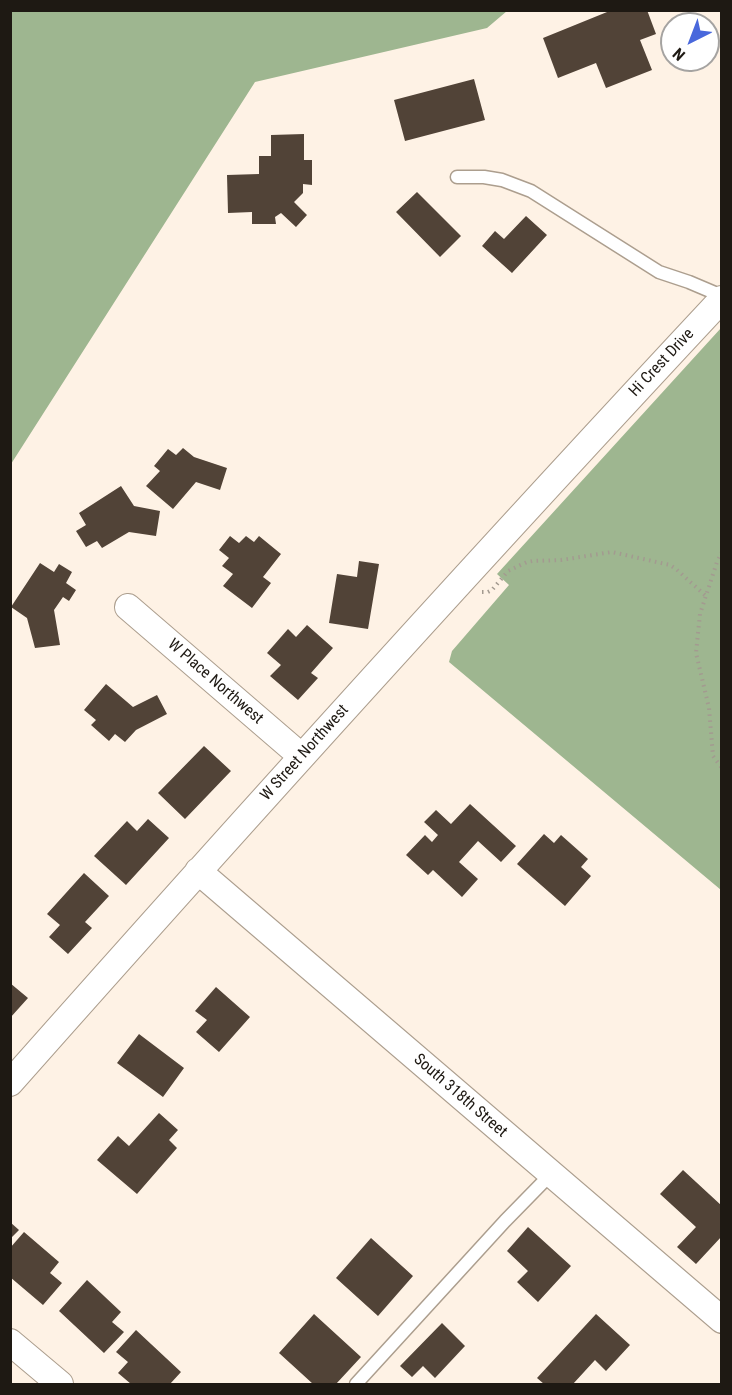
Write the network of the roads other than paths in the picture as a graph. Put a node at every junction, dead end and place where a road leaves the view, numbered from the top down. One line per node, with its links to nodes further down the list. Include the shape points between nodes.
1 (457, 177): 2 (lane, via 502,180 531,191 659,272)
2 (722, 298): 3 (street, Hi Crest Drive)
3 (603, 427): 5 (street, W Street Northwest)
4 (128, 607): 5 (street, W Place Northwest)
5 (301, 756): 6 (street, W Street Northwest)
6 (198, 871): 7 (street, W Street Northwest); 8 (street, South 318th Street)
7 (10, 1083)
8 (551, 1174): 9 (street, South 318th Street); 12 (lane)
9 (722, 1320)
10 (10, 1342): 11 (street)
11 (60, 1384)
12 (356, 1384)

